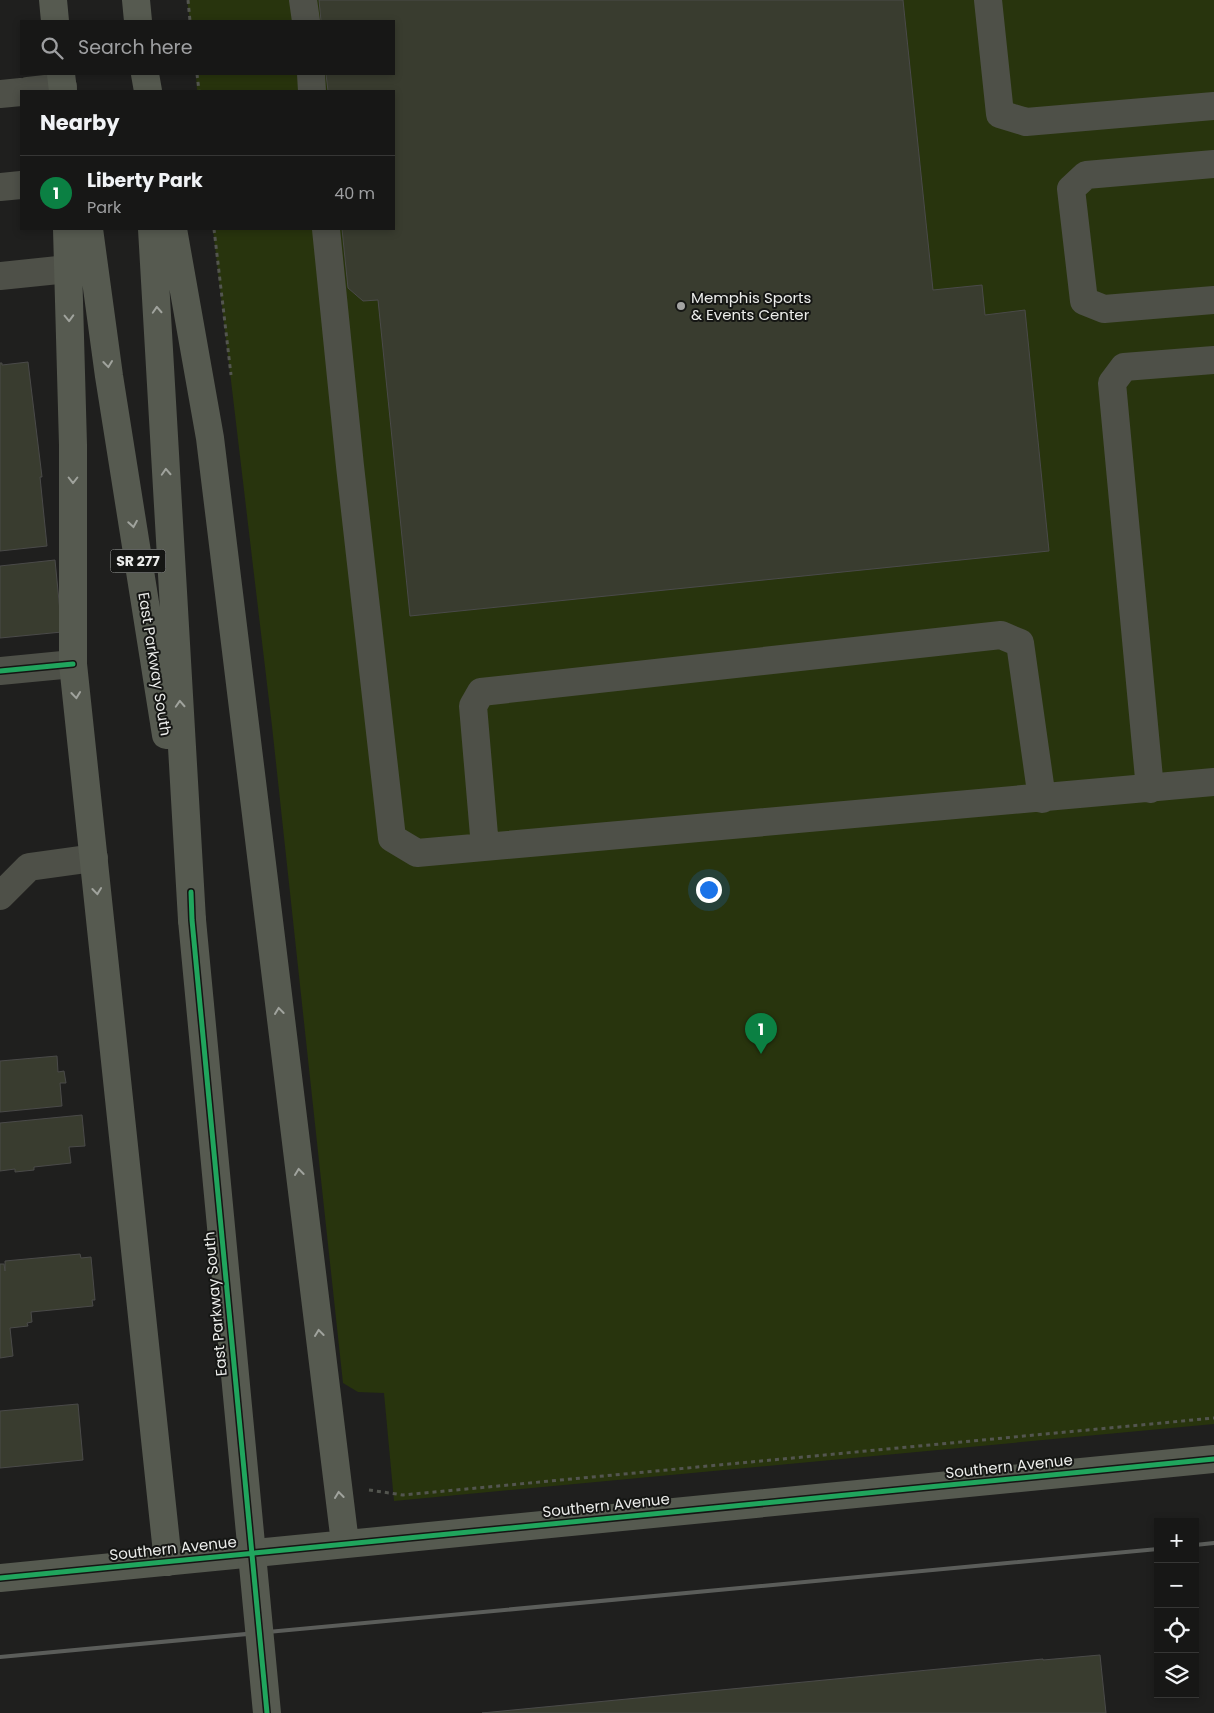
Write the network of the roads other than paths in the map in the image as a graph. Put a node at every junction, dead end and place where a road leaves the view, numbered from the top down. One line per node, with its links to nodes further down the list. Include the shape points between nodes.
1 (53, 0): 5 (main road)
2 (136, 0): 6 (main road)
3 (303, 0): 7 (street)
4 (988, 0): 18 (street, via 1000,114 1026,122)
5 (55, 20)
6 (138, 20)
7 (306, 20)
8 (144, 75): 13 (main road)
9 (144, 75): 14 (main road)
10 (311, 75): 15 (street)
11 (62, 84): 12 (street)
12 (33, 90)
13 (144, 90)
14 (148, 90)
15 (312, 90)
16 (20, 92): 17 (street)
17 (0, 94)
18 (1214, 106)
19 (1214, 164): 30 (street, via 1086,175 1072,189 1084,301 1104,309)
20 (20, 185): 21 (street)
21 (0, 186)
22 (66, 230): 28 (main road)
23 (89, 230): 27 (main road, East Parkway South / SR 277)
24 (152, 230): 39 (main road, East Parkway South / SR 277, one-way to 24)
25 (173, 230): 42 (main road, one-way to 25, via 210,438)
26 (326, 230): 37 (street, via 392,838 417,853)
27 (95, 264): 28 (street); 39 (main road, East Parkway South / SR 277, one-way to 39, via 109,376)
28 (68, 269): 29 (street); 32 (main road, one-way to 32, via 73,445)
29 (0, 276)
30 (1214, 300)
31 (1214, 360): 35 (street, via 1124,367 1112,383)
32 (73, 664): 33 (street); 38 (main road, one-way to 38)
33 (0, 671)
34 (1214, 782): 35 (street)
35 (1150, 789): 36 (street)
36 (1042, 799): 37 (street); 37 (street, via 1020,642 1001,635 481,692 473,706)
37 (486, 847)
38 (94, 858): 40 (street, via 29,867); 43 (main road, one-way to 43)
39 (191, 892): 45 (main road, East Parkway South / SR 277, bridge)
40 (0, 896)
41 (1214, 1459): 42 (main road, Southern Avenue)
42 (345, 1543): 43 (main road, Southern Avenue)
43 (168, 1562): 44 (main road, Southern Avenue)
44 (0, 1578)
45 (266, 1713)

